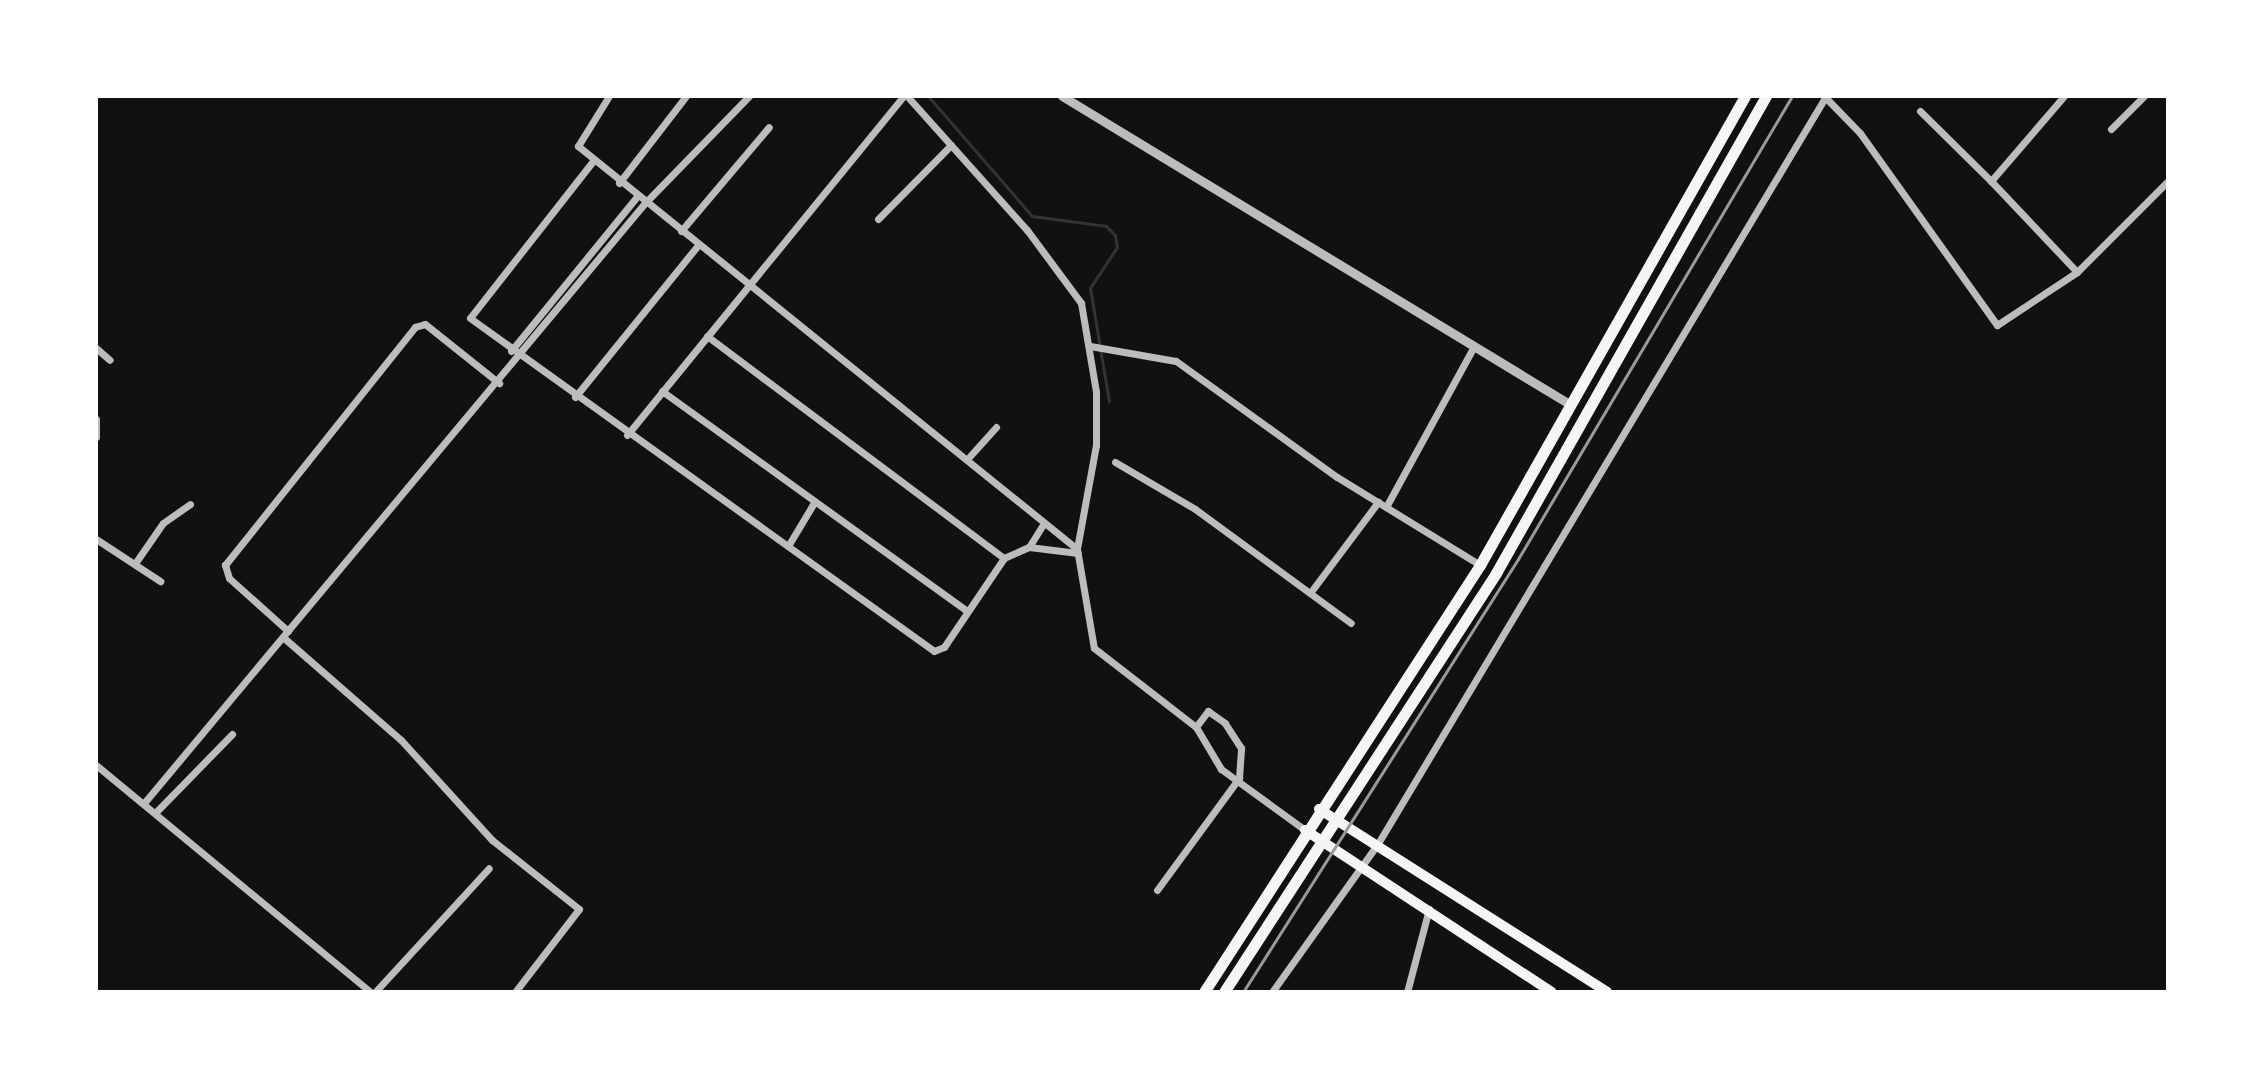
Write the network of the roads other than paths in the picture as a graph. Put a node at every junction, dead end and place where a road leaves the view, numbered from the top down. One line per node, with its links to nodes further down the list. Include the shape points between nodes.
1 (609, 96): 17 (street, via 577,138)
2 (686, 96): 20 (street)
3 (749, 96): 22 (street)
4 (905, 96): 16 (street); 27 (street)
5 (1062, 96): 30 (street)
6 (1745, 96): 38 (highway)
7 (1766, 96): 69 (highway, via 1496,573)
8 (1840, 96): 12 (street)
9 (2064, 96): 18 (street)
10 (2144, 96): 15 (street)
11 (1825, 97): 12 (street); 72 (street)
12 (1834, 105): 26 (street, via 1993,323)
13 (1920, 111): 18 (street)
14 (769, 127): 24 (street)
15 (2111, 129)
16 (951, 145): 23 (street); 29 (street, via 1070,282)
17 (593, 161): 20 (street); 32 (street, via 469,310)
18 (1991, 181): 26 (street)
19 (2168, 181): 26 (street)
20 (619, 183): 21 (street)
21 (636, 198): 22 (street); 32 (street)
22 (644, 204): 24 (street); 33 (street)
23 (878, 219)
24 (681, 231): 25 (street)
25 (698, 245): 27 (street); 37 (street)
26 (2077, 272)
27 (750, 283): 28 (street); 43 (street)
28 (707, 336): 36 (street); 54 (street)
29 (1092, 346): 46 (street, via 1176,361); 53 (street, via 1096,445)
30 (1474, 346): 38 (street); 48 (street)
31 (96, 348): 34 (street)
32 (511, 351): 33 (street)
33 (520, 358): 35 (street); 37 (street)
34 (110, 360)
35 (499, 383): 61 (street); 61 (street, via 425,324 415,327 225,565 229,578)
36 (662, 391): 41 (street); 45 (street)
37 (575, 397): 41 (street)
38 (1571, 405): 56 (highway)
39 (96, 419): 42 (street)
40 (996, 427): 43 (street)
41 (627, 435): 51 (street)
42 (96, 437)
43 (970, 456): 49 (street)
44 (1115, 462): 58 (street, via 1195,509)
45 (815, 501): 51 (street); 59 (street)
46 (1378, 502): 48 (street); 58 (street)
47 (190, 504): 55 (street, via 163,523)
48 (1386, 507): 56 (street)
49 (1044, 523): 52 (street); 53 (street)
50 (96, 539): 55 (street)
51 (788, 546): 59 (street, via 934,651)
52 (1029, 547): 53 (street); 54 (street)
53 (1078, 551): 62 (street, via 1094,648)
54 (1004, 558): 59 (street)
55 (136, 562): 57 (street)
56 (1480, 565): 67 (highway)
57 (160, 581)
58 (1310, 593): 60 (street)
59 (967, 611)
60 (1351, 623)
61 (286, 634): 66 (street); 79 (street, via 401,740 492,840 579,909)
62 (1197, 726): 65 (street, via 1227,774); 65 (street, via 1204,713 1234,734 1243,761)
63 (232, 734): 68 (street)
64 (96, 765): 66 (street)
65 (1239, 775): 70 (street); 75 (street)
66 (144, 803): 68 (street)
67 (1319, 809): 69 (main road); 70 (highway)
68 (156, 812): 78 (street)
69 (1335, 819): 71 (highway); 72 (main road)
70 (1305, 830): 71 (main road); 80 (highway)
71 (1322, 840): 73 (main road); 81 (highway)
72 (1377, 845): 73 (street); 77 (main road)
73 (1362, 864): 76 (main road); 82 (street)
74 (489, 868): 78 (street)
75 (1157, 890)
76 (1429, 909): 83 (street); 84 (main road)
77 (1603, 991)
78 (372, 992)
79 (515, 992)
80 (1204, 992)
81 (1224, 992)
82 (1272, 992)
83 (1407, 992)
84 (1552, 992)

